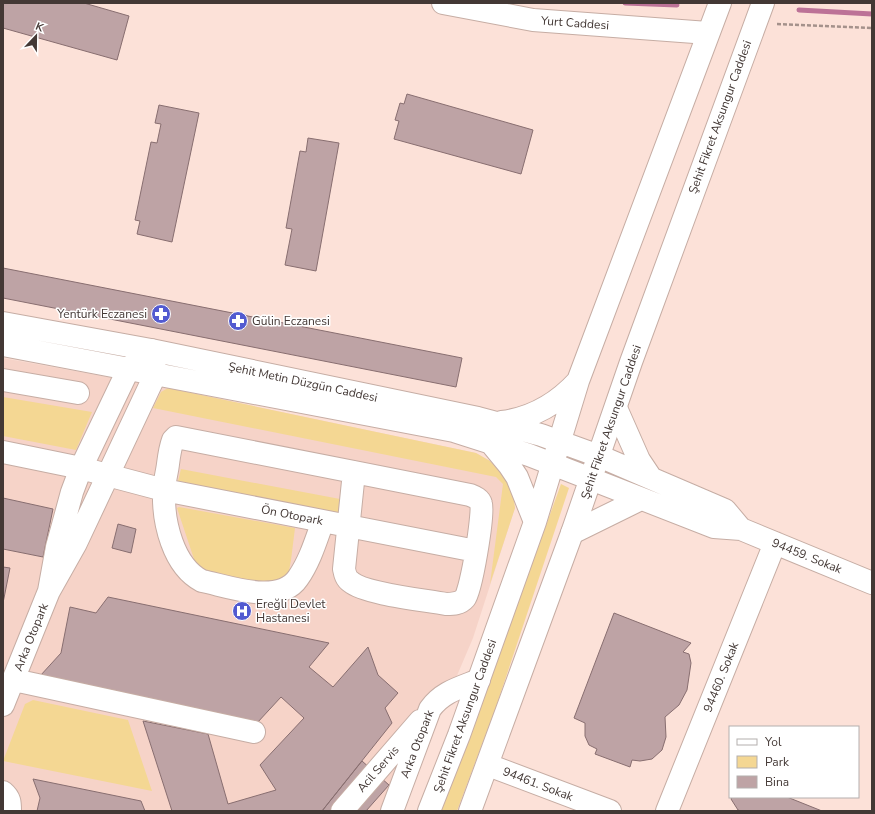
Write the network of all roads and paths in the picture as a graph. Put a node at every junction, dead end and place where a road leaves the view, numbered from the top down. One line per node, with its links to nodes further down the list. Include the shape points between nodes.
1 (443, 3): 6 (main road, Yurt Caddesi, via 533,20)
2 (720, 3): 6 (main road, Şehit Fikret Aksungur Caddesi)
3 (764, 3): 5 (main road, Şehit Fikret Aksungur Caddesi)
4 (872, 28): 5 (path, via 780,23)
5 (751, 32): 15 (main road, Şehit Fikret Aksungur Caddesi)
6 (708, 33): 13 (main road, Şehit Fikret Aksungur Caddesi)
7 (3, 322): 9 (main road, Şehit Metin Düzgün Caddesi)
8 (3, 344): 10 (main road, Şehit Metin Düzgün Caddesi)
9 (151, 350): 10 (main road); 11 (main road); 16 (main road, Şehit Metin Düzgün Caddesi)
10 (129, 368): 11 (main road, Şehit Metin Düzgün Caddesi); 21 (main road)
11 (156, 373): 16 (main road, Şehit Metin Düzgün Caddesi, via 454,431); 23 (main road)
12 (3, 380): 14 (main road)
13 (578, 382): 16 (main road, via 542,410); 17 (main road, Şehit Fikret Aksungur Caddesi)
14 (78, 393)
15 (616, 408): 19 (main road, Şehit Fikret Aksungur Caddesi); 24 (main road, via 639,460)
16 (493, 432): 17 (main road, Şehit Metin Düzgün Caddesi); 20 (main road, Şehit Metin Düzgün Caddesi); 29 (main road, via 517,477)
17 (560, 442): 19 (main road, Şehit Metin Düzgün Caddesi); 20 (main road, Şehit Fikret Aksungur Caddesi)
18 (3, 452): 21 (main road, Ön Otopark)
19 (599, 456): 24 (main road, 94459. Sokak); 25 (main road, Şehit Fikret Aksungur Caddesi)
20 (553, 464): 25 (main road, Şehit Metin Düzgün Caddesi); 29 (main road, Şehit Fikret Aksungur Caddesi)
21 (81, 468): 23 (main road, Ön Otopark); 36 (main road, via 57,547)
22 (354, 472): 26 (main road, via 176,437 171,444); 30 (main road); 34 (main road, via 478,498 482,513)
23 (108, 475): 26 (main road, Ön Otopark); 36 (main road, via 76,543)
24 (651, 478): 31 (main road, 94459. Sokak, via 725,510)
25 (591, 479): 27 (main road, 94459. Sokak); 32 (main road, Şehit Fikret Aksungur Caddesi)
26 (164, 490): 28 (main road, Ön Otopark); 28 (main road, via 165,516 169,532 188,571 202,581 260,593 282,590 298,579)
27 (641, 499): 31 (main road, 94459. Sokak, via 714,527); 32 (main road)
28 (323, 521): 30 (main road, Ön Otopark)
29 (535, 522): 38 (main road, Şehit Fikret Aksungur Caddesi)
30 (348, 526): 34 (main road, Ön Otopark); 34 (main road, via 344,569 346,577 358,587 374,591 455,604 466,596)
31 (741, 529): 33 (main road, 94459. Sokak)
32 (572, 533): 42 (main road, Şehit Fikret Aksungur Caddesi)
33 (775, 543): 35 (main road, 94459. Sokak); 50 (main road, 94460. Sokak)
34 (476, 551)
35 (872, 583)
36 (49, 591): 37 (main road, Arka Otopark)
37 (14, 680): 39 (main road, Arka Otopark); 41 (main road)
38 (479, 680): 40 (main road, Arka Otopark, via 445,693); 47 (main road, Şehit Fikret Aksungur Caddesi)
39 (3, 706)
40 (430, 709): 45 (main road, Acil Servis); 46 (main road, Arka Otopark)
41 (254, 732)
42 (488, 765): 48 (main road, Şehit Fikret Aksungur Caddesi); 49 (main road, 94461. Sokak)
43 (3, 792): 44 (main road, via 8,796)
44 (10, 811)
45 (342, 811)
46 (392, 811)
47 (429, 811)
48 (470, 811)
49 (610, 811)
50 (667, 811)

